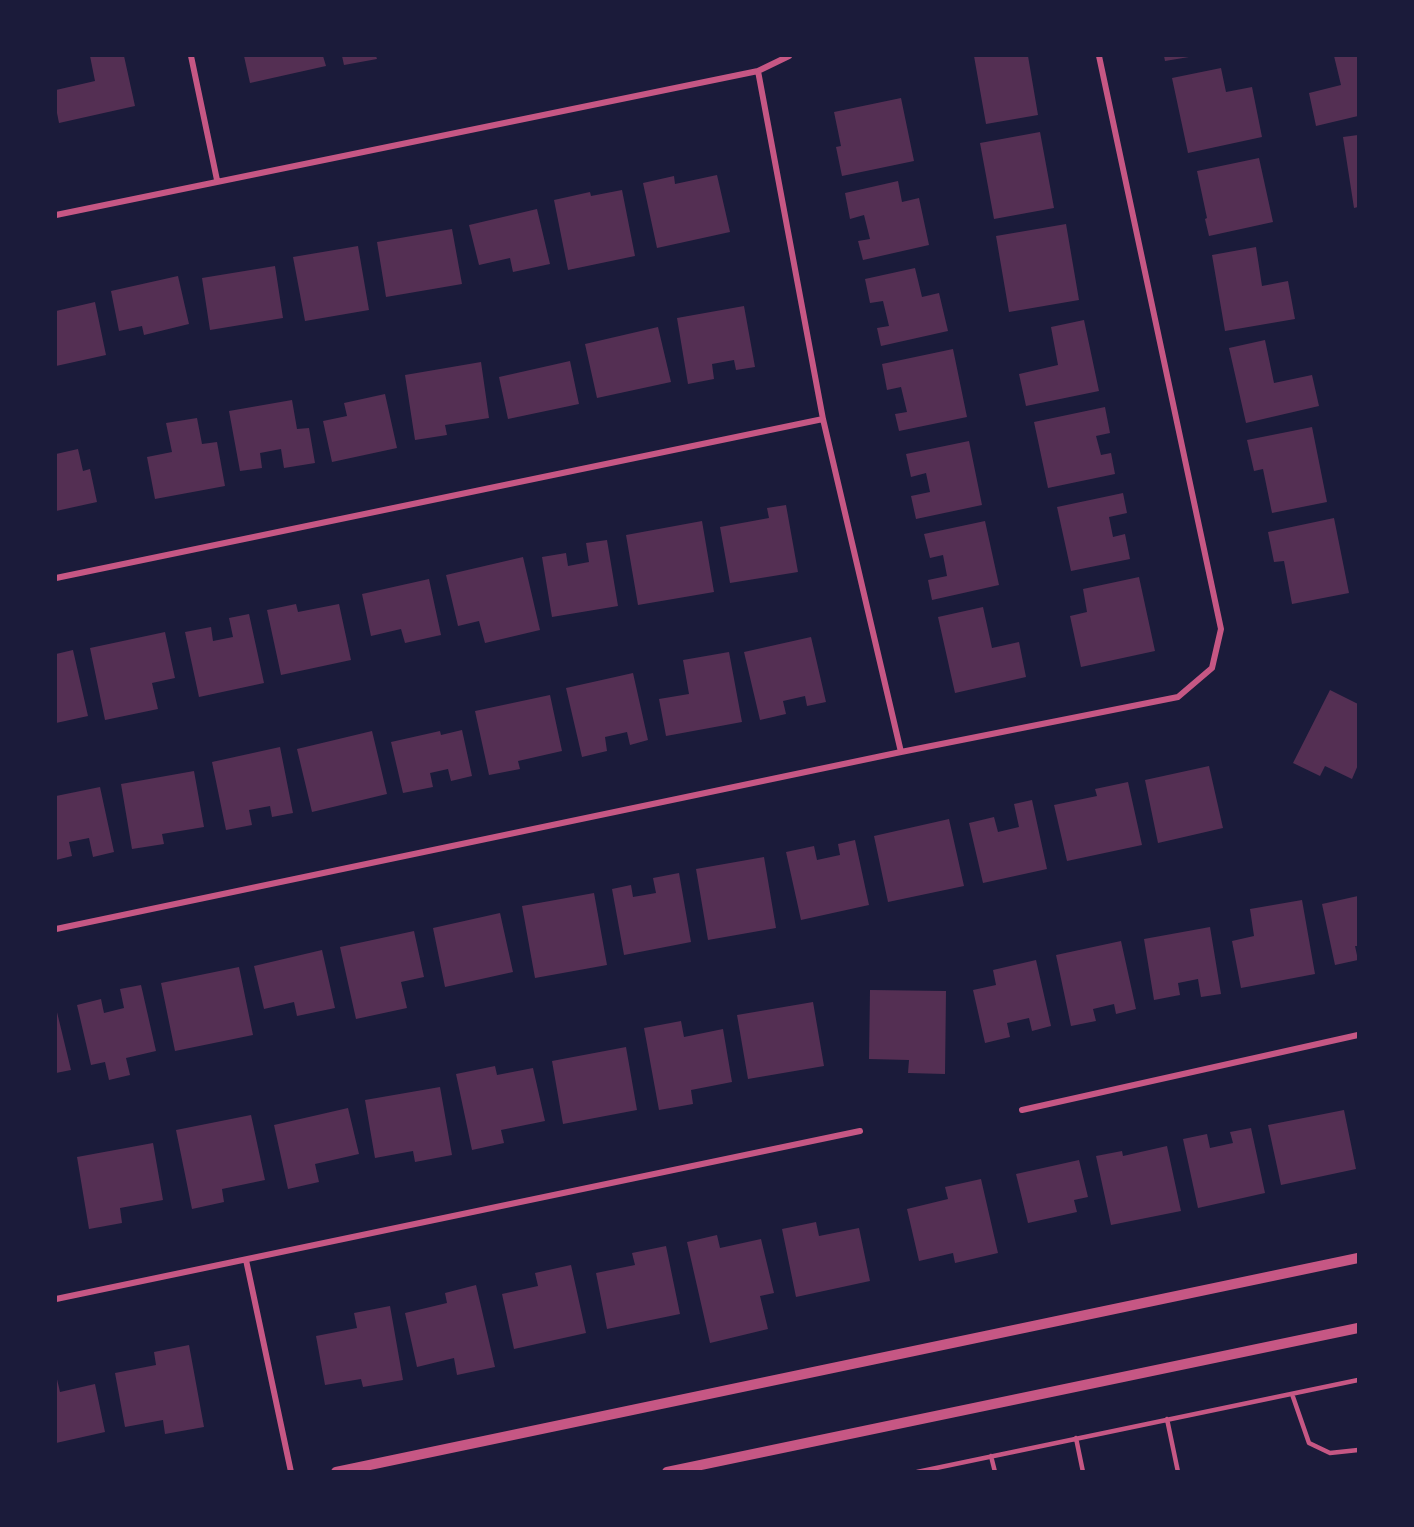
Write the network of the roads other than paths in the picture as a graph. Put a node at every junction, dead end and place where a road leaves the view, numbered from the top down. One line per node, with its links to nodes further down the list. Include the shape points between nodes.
1 (191, 56): 5 (street)
2 (789, 56): 4 (street)
3 (1100, 56): 9 (street, via 1221,629 1212,668 1178,697)
4 (758, 71): 5 (street); 7 (street)
5 (217, 180): 6 (street)
6 (56, 214)
7 (823, 419): 8 (street); 9 (street)
8 (56, 578)
9 (901, 752): 10 (street)
10 (56, 929)
11 (1359, 1035): 12 (street)
12 (1022, 1110)
13 (860, 1131): 15 (street)
14 (1359, 1258): 25 (street)
15 (246, 1260): 16 (street); 24 (street)
16 (56, 1299)
17 (1359, 1328): 26 (street)
18 (1359, 1380): 19 (lane)
19 (1292, 1394): 20 (lane); 22 (lane, via 1310,1443 1330,1453)
20 (1167, 1419): 21 (lane); 30 (lane)
21 (1076, 1438): 23 (lane); 29 (lane)
22 (1359, 1450)
23 (991, 1456): 27 (lane); 28 (lane)
24 (291, 1472)
25 (336, 1472)
26 (667, 1472)
27 (917, 1472)
28 (995, 1472)
29 (1083, 1472)
30 (1178, 1472)

